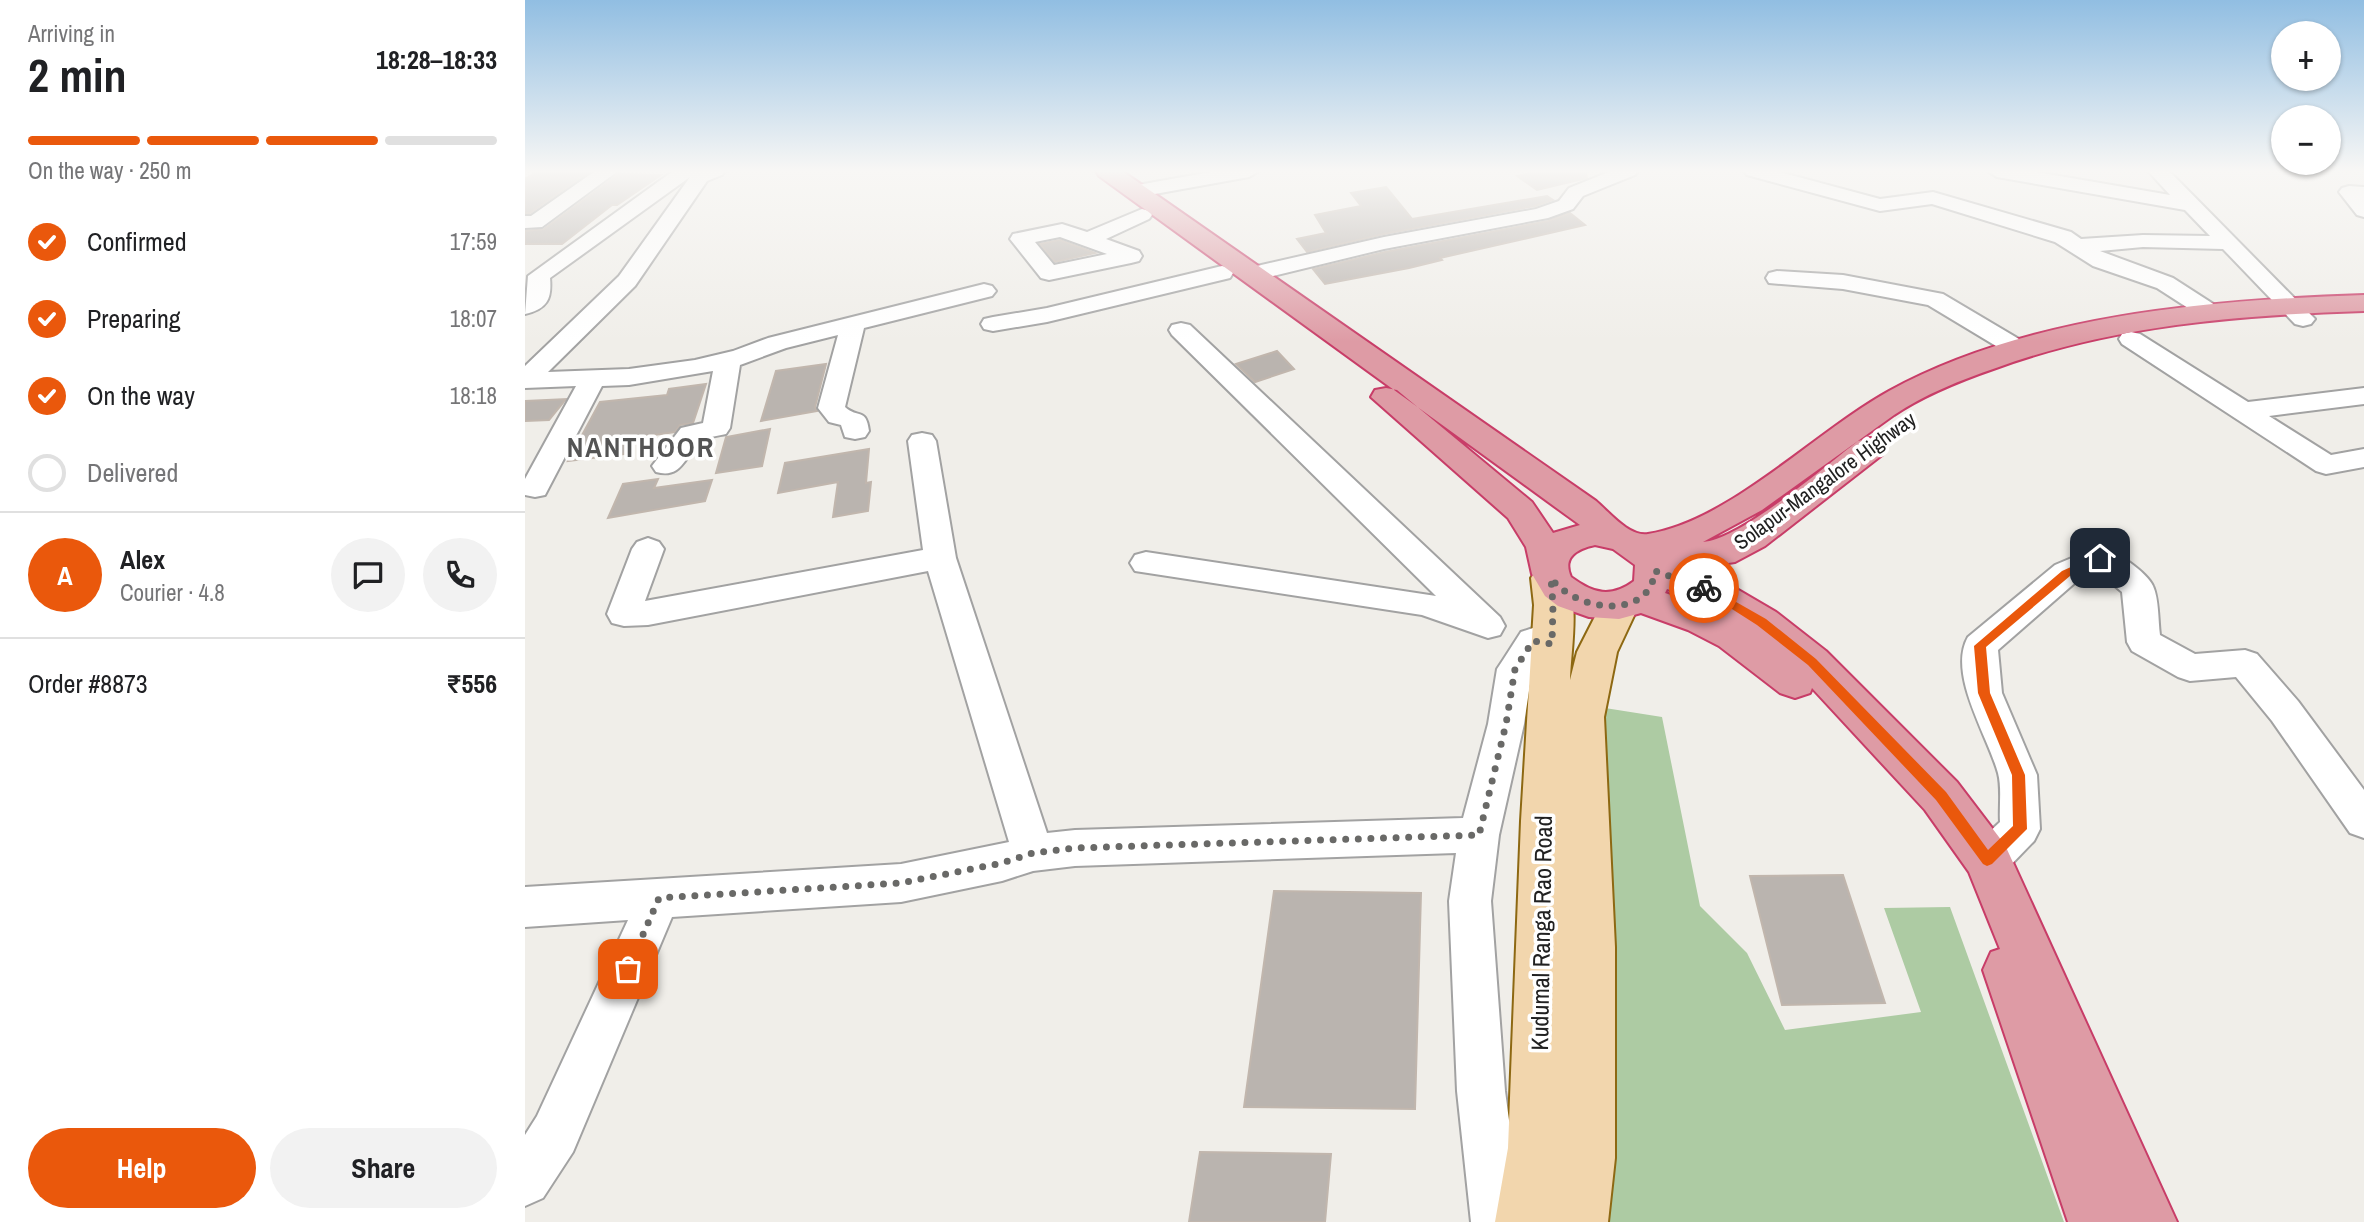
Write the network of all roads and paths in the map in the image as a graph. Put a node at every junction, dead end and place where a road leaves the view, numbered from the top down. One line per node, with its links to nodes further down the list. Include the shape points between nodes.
1 (606, 228): 17 (street, via 539,276 540,296)
2 (666, 228): 26 (street, via 627,281)
3 (1105, 228): 9 (street)
4 (1169, 228): 12 (highway)
5 (1179, 228): 13 (highway)
6 (1465, 228): 13 (street)
7 (2033, 228): 11 (street)
8 (2214, 228): 10 (street)
9 (1089, 239)
10 (2228, 243): 11 (street); 19 (street)
11 (2077, 246): 18 (street, via 2101,261 2165,283)
12 (1222, 273): 21 (street); 41 (highway, via 1403,410 1520,510 1544,547)
13 (1252, 274): 42 (highway, via 1562,493)
14 (1777, 278): 27 (street, via 1843,282 1935,299)
15 (984, 291): 22 (street)
16 (2364, 303): 19 (highway)
17 (525, 307)
18 (2210, 312): 19 (highway); 27 (highway, via 2104,329)
19 (2296, 313): 20 (highway, Solapur-Mangalore Highway); 24 (highway, Solapur-Mangalore Highway)
20 (2364, 317)
21 (993, 324)
22 (853, 326): 28 (street, via 776,343); 33 (street, via 831,408 839,416 854,419)
23 (1181, 330): 43 (street)
24 (2131, 339): 32 (street); 42 (highway, Solapur-Mangalore Highway, via 2006,377 1921,412 1752,538 1722,553)
25 (525, 346): 26 (street)
26 (558, 349): 30 (street)
27 (2020, 350): 42 (highway, via 1904,395 1739,507)
28 (728, 360): 29 (street, via 629,377); 36 (street, via 716,428 691,433)
29 (593, 377): 30 (street); 37 (street)
30 (526, 380)
31 (2364, 397): 32 (street)
32 (2243, 411): 35 (street, via 2326,466)
33 (855, 431)
34 (922, 441): 39 (street)
35 (2364, 458)
36 (666, 466)
37 (535, 488)
38 (648, 549): 39 (street, via 624,614)
39 (940, 558): 47 (street)
40 (1146, 562): 43 (street, via 1425,604)
41 (1549, 569): 42 (highway, via 1558,588 1578,600 1603,606); 42 (highway, via 1554,549 1571,537 1595,533); 44 (main road, Kudumal Ranga Rao Road, via 1553,605)
42 (1636, 569): 48 (highway, via 1710,590 1762,622 1812,662 1941,796); 54 (main road, via 1597,652 1583,718 1590,947 1586,1158); 55 (highway, via 1665,610 1710,624 1769,659 1866,744 1950,841 1995,931)
43 (1488, 626): 44 (street)
44 (1538, 649): 46 (street, via 1515,669); 53 (main road, Kudumal Ranga Rao Road, via 1544,821 1537,1148)
45 (2364, 821): 48 (street, via 2285,710 2245,663 2190,668 2144,642 2138,588 2100,558 2066,573 1980,646 1984,693 2018,775 2020,829)
46 (1479, 835): 47 (street); 52 (street, via 1469,901 1481,1091)
47 (1033, 853): 49 (street, via 901,883)
48 (1987, 860): 56 (highway)
49 (659, 898): 50 (street); 51 (street, via 555,1134)
50 (525, 906)
51 (525, 1180)
52 (1497, 1222)
53 (1525, 1222)
54 (1578, 1222)
55 (2098, 1222)
56 (2147, 1222)

